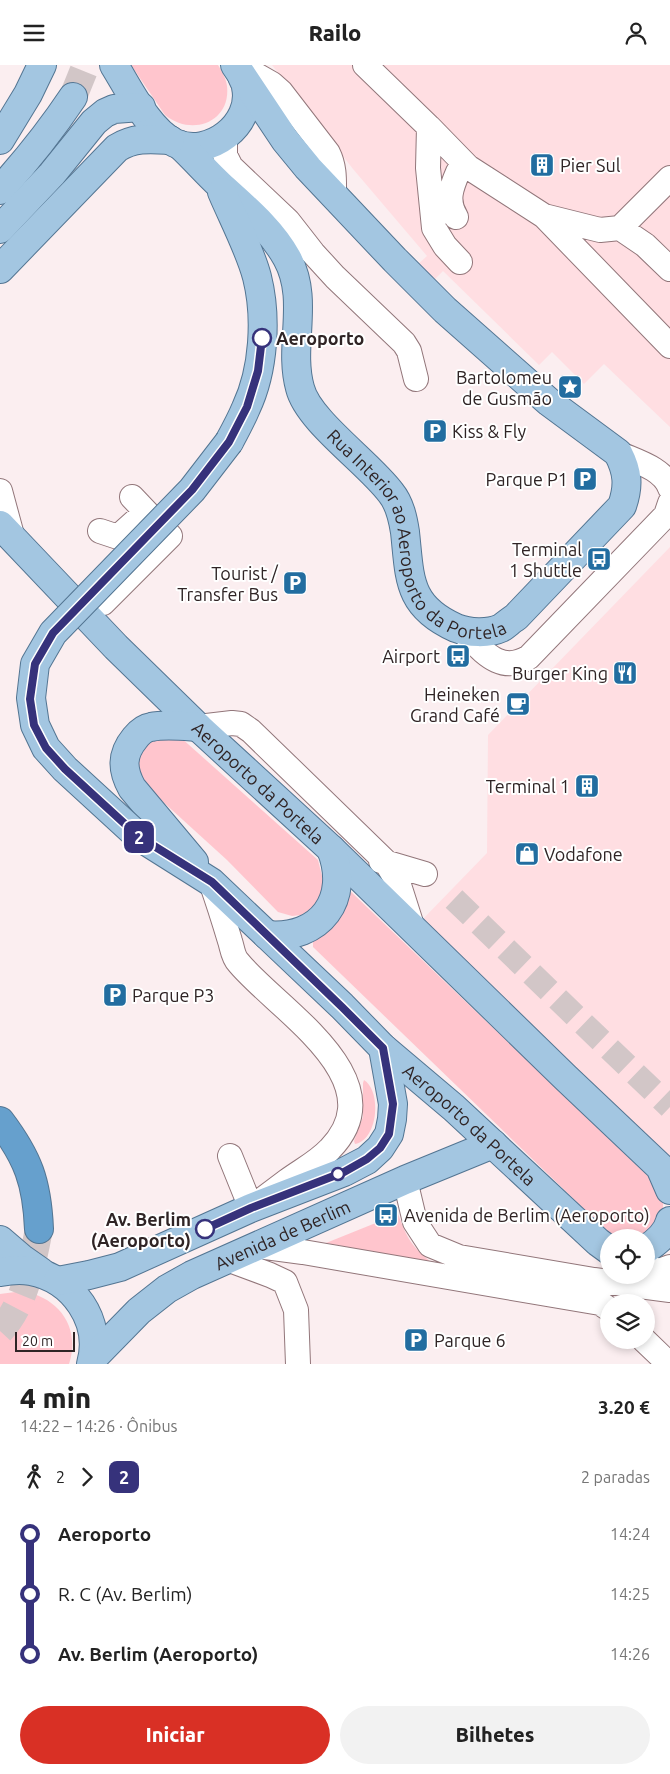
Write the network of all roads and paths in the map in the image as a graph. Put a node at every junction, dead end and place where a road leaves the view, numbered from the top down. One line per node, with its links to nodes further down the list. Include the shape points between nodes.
1 (42, 65): 9 (main road)
2 (114, 65): 6 (main road, Rua Interior ao Aeroporto da Portela)
3 (365, 65): 7 (lane)
4 (238, 68): 8 (main road, via 247,99 240,120); 24 (main road, via 285,139 334,196 445,310 550,402)
5 (73, 97): 14 (main road)
6 (141, 107): 10 (main road, Rua Interior ao Aeroporto da Portela, via 160,133); 18 (main road, via 114,109 94,121)
7 (430, 127): 11 (lane); 19 (lane, via 428,167 434,228)
8 (225, 136): 10 (main road, via 205,146); 23 (lane, via 225,155 231,167 288,221 335,277 404,343)
9 (0, 139)
10 (175, 143): 13 (main road, Rua Interior ao Aeroporto da Portela); 21 (main road, via 144,138 117,148 71,205)
11 (468, 167): 15 (lane); 16 (lane, via 458,172 453,184 450,202)
12 (670, 178): 17 (lane)
13 (219, 184): 33 (main road, Rua Interior ao Aeroporto da Portela, via 267,231 290,266 298,293 296,368 300,390 323,423 393,495 403,520 413,589 431,613); 38 (main road, Aeroporto da Portela, bridge, via 257,276 262,309 258,371 247,407 229,442 192,490 53,633 35,664 30,699 34,725 46,748 65,769 138,836)
14 (0, 190)
15 (544, 216): 17 (lane, via 600,230); 22 (lane)
16 (456, 217)
17 (620, 228): 20 (lane)
18 (0, 229)
19 (460, 263)
20 (669, 266)
21 (0, 269)
22 (670, 346)
23 (416, 379)
24 (618, 453): 25 (lane, via 654,469); 33 (main road, Rua Interior ao Aeroporto da Portela, via 628,487 622,506 516,617 500,628 486,631)
25 (670, 488)
26 (0, 491): 31 (lane)
27 (132, 497): 29 (lane)
28 (670, 503): 33 (lane, via 666,515 523,661 509,665 500,663)
29 (150, 516): 30 (lane, via 138,519 118,537); 32 (lane, via 170,537 126,582 103,603)
30 (100, 531)
31 (6, 532): 32 (main road, Aeroporto da Portela)
32 (69, 597): 34 (main road, Aeroporto da Portela)
33 (460, 629)
34 (198, 727): 35 (main road, Aeroporto da Portela); 36 (lane, via 232,723 241,724 251,731); 38 (main road, via 150,727 139,733 129,745 124,766 132,788)
35 (331, 849): 36 (lane); 39 (main road, Aeroporto da Portela); 40 (main road, via 339,878 331,906 322,919 296,934)
36 (386, 863): 37 (lane); 39 (lane, via 398,882)
37 (425, 874)
38 (212, 882): 40 (main road, Aeroporto da Portela); 47 (lane, via 236,961 313,1035 332,1058 347,1083 350,1101 347,1123 329,1150)
39 (412, 926): 46 (main road, Aeroporto da Portela, via 660,1167)
40 (267, 935): 41 (main road, Aeroporto da Portela)
41 (383, 1048): 43 (main road, Aeroporto da Portela); 47 (main road, Avenida de Berlim, via 393,1104 389,1134 380,1148 344,1172)
42 (0, 1121): 49 (highway, via 17,1145 33,1179)
43 (493, 1144): 45 (main road, Avenida de Berlim); 51 (main road, Aeroporto da Portela)
44 (230, 1156): 47 (lane)
45 (405, 1180): 53 (main road, Avenida de Berlim); 59 (lane, via 415,1222 430,1245 459,1257)
46 (670, 1189)
47 (251, 1208): 58 (main road, Avenida de Berlim, via 120,1267 89,1275)
48 (670, 1221): 52 (main road)
49 (39, 1229)
50 (0, 1240): 58 (main road, via 20,1259)
51 (600, 1243)
52 (655, 1243)
53 (258, 1246): 54 (main road, Avenida de Berlim); 60 (lane)
54 (227, 1259): 63 (main road, Avenida de Berlim, via 167,1289 139,1311); 64 (lane, via 285,1282 296,1310)
55 (670, 1267): 56 (lane)
56 (655, 1270)
57 (0, 1272): 58 (main road, via 30,1270)
58 (51, 1277): 63 (main road, via 70,1290 88,1314 94,1343)
59 (670, 1290)
60 (600, 1303)
61 (655, 1349): 62 (lane)
62 (667, 1358)
63 (92, 1361)
64 (298, 1364)

